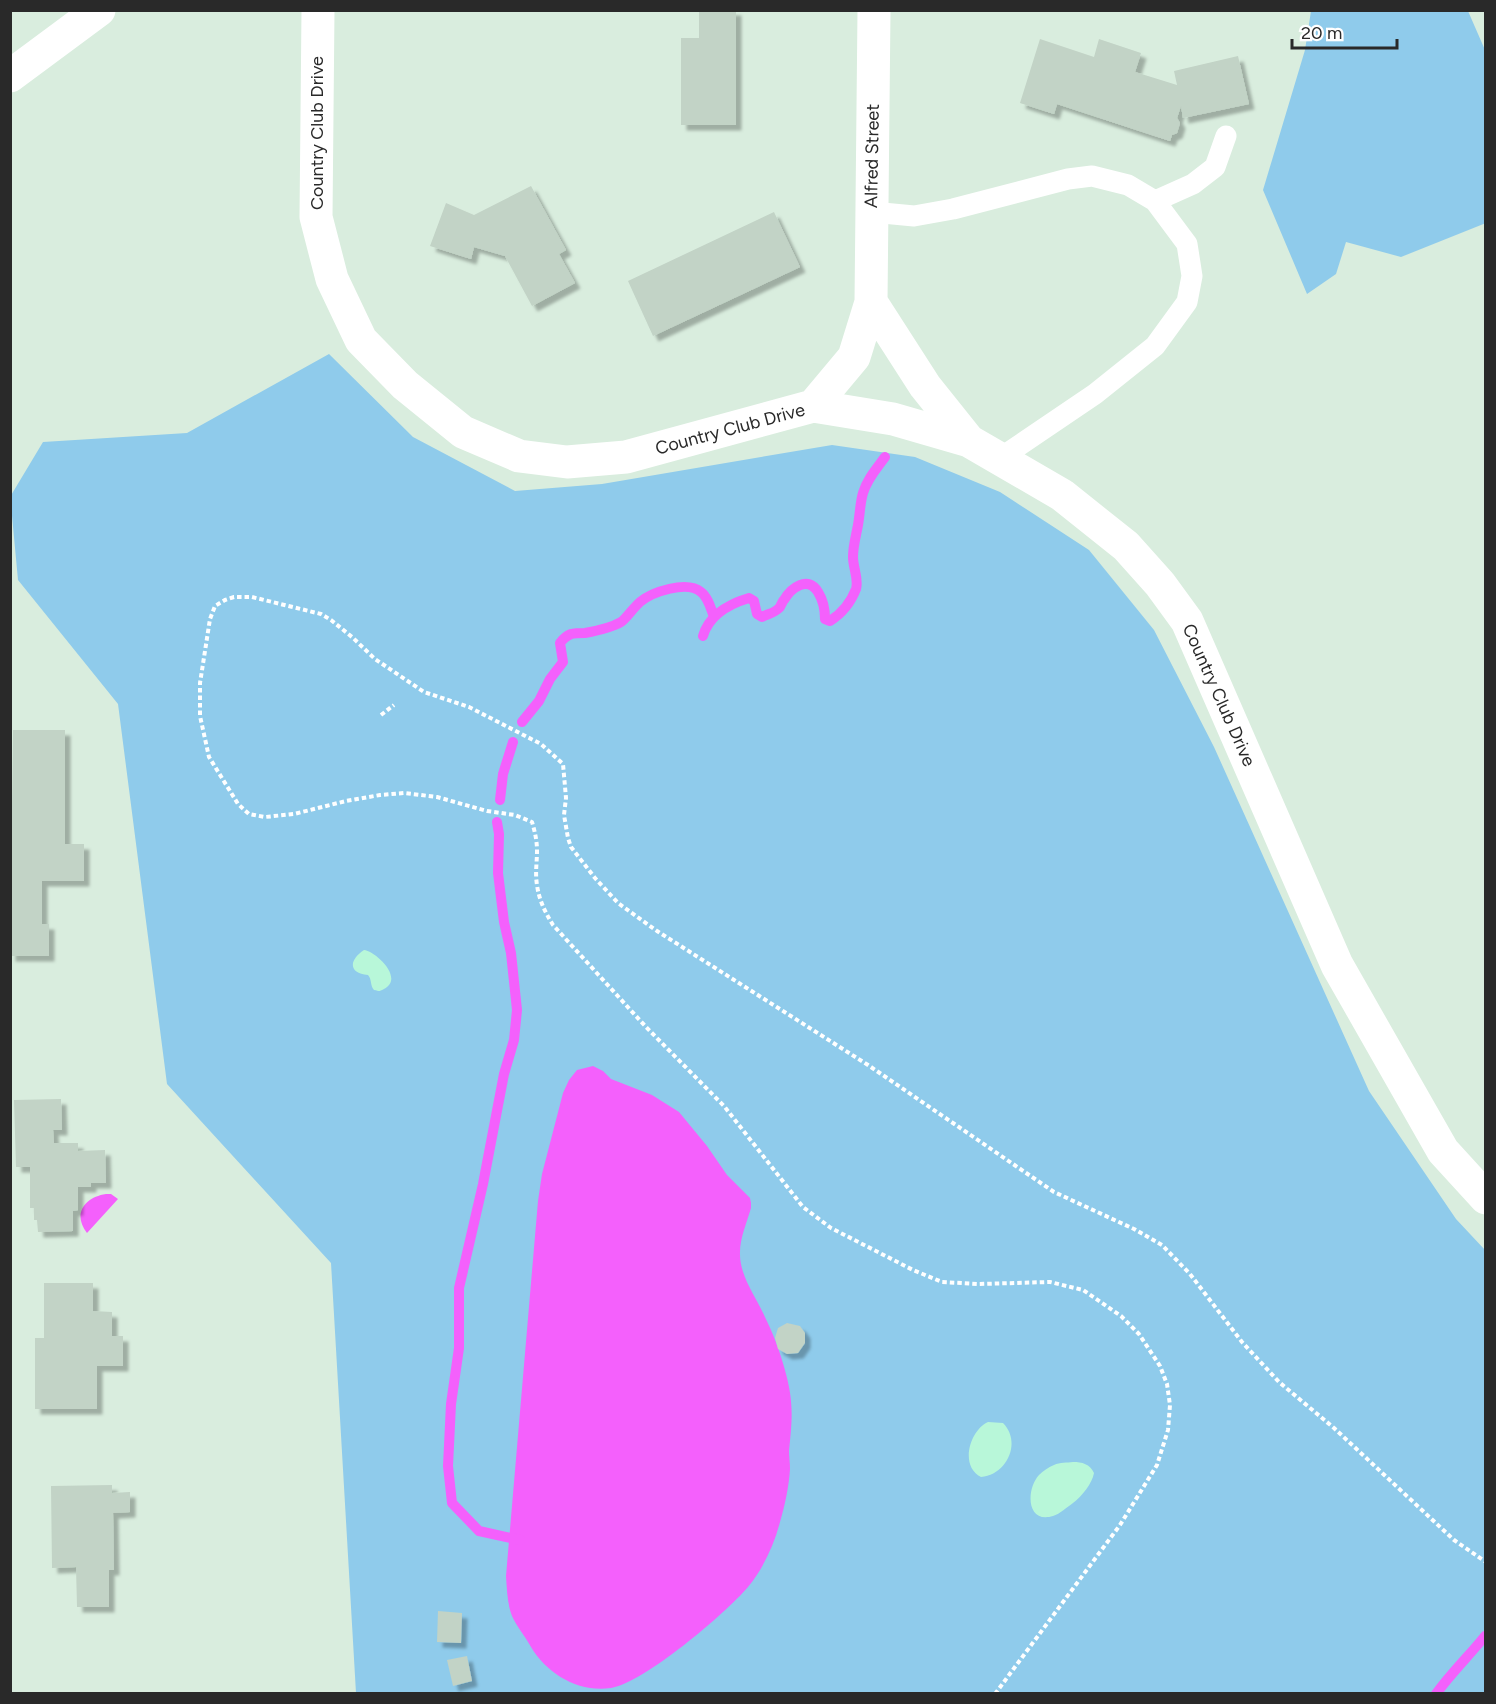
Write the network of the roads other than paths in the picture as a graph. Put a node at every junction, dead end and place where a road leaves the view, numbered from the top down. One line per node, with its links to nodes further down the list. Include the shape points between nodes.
1 (99, 10): 4 (street)
2 (318, 10): 9 (street, Country Club Drive, via 315,217 332,279 361,340 405,385 463,432 519,456 567,462 626,457)
3 (874, 10): 7 (street, Alfred Street)
4 (10, 76)
5 (1226, 136): 6 (lane, via 1215,167 1193,184)
6 (1155, 201): 7 (lane, via 1128,185 1092,176 914,216); 11 (lane, via 1187,244 1192,276 1187,302 1155,346 1095,394)
7 (872, 212): 8 (street, Alfred Street)
8 (871, 302): 9 (street, Alfred Street, via 854,357); 10 (street, via 925,386)
9 (813, 406): 10 (street, Country Club Drive, via 893,418)
10 (969, 441): 11 (street, Country Club Drive)
11 (999, 459): 12 (street, Country Club Drive, via 1062,495 1126,546 1187,621 1337,965 1443,1151)
12 (1485, 1198)

